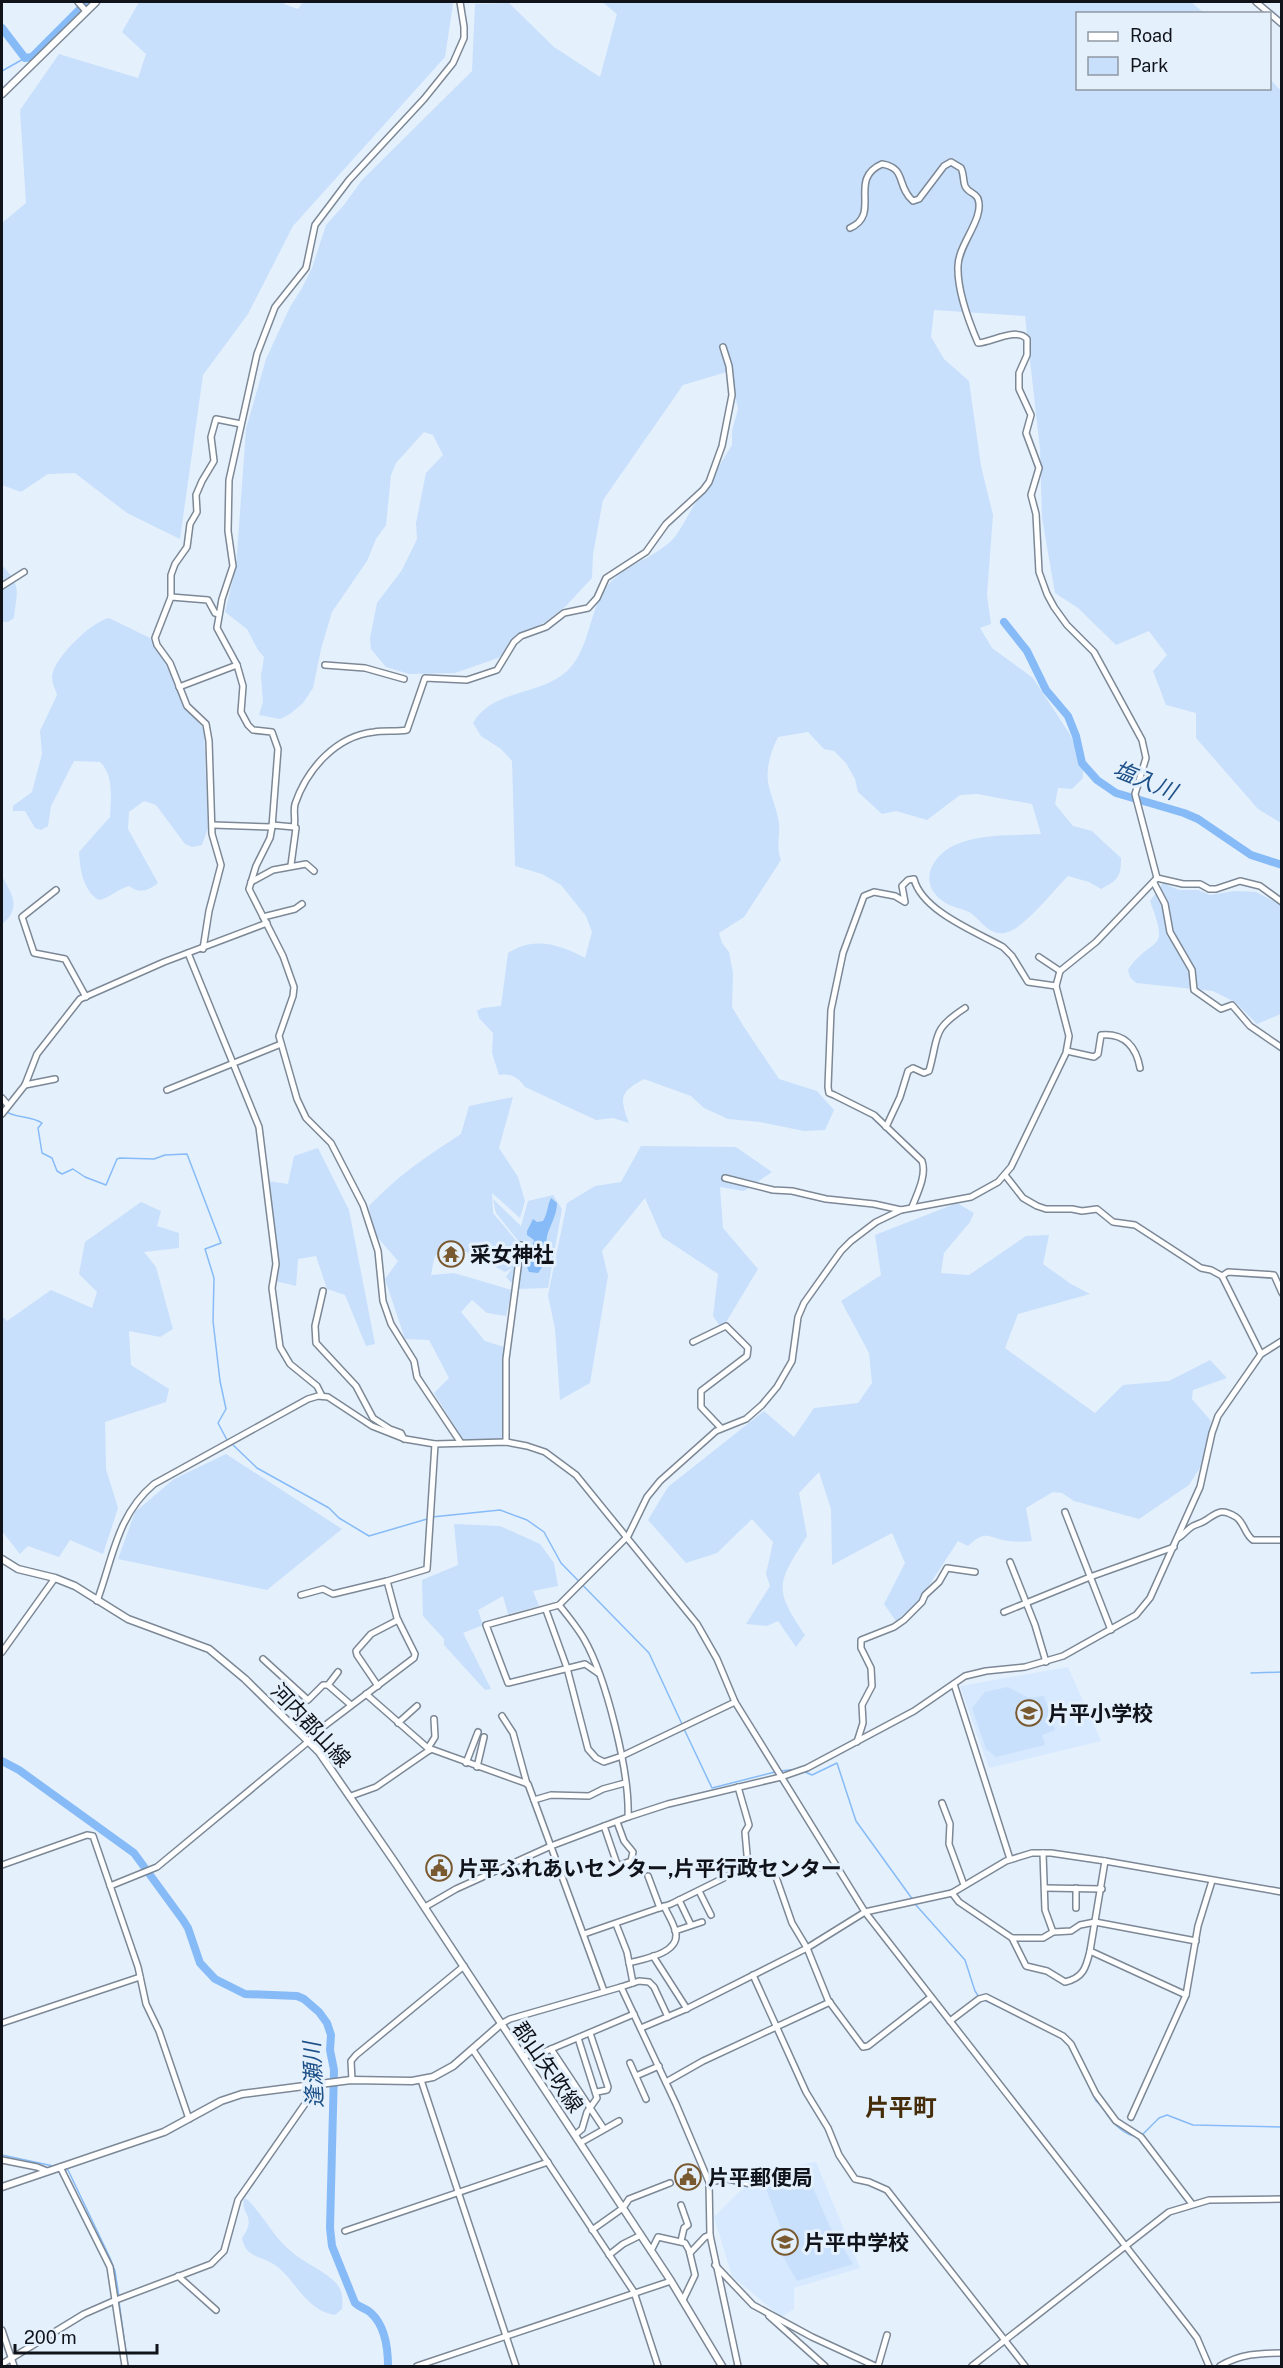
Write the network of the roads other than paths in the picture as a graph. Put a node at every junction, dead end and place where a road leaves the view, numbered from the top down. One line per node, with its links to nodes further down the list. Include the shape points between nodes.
1 (96, 2): 4 (main road)
2 (460, 2): 9 (street, via 464,38 453,63 349,180 315,225 306,268 270,318 257,354)
3 (1256, 2): 5 (street)
4 (82, 6): 6 (main road)
5 (1267, 12)
6 (2, 94)
7 (850, 228): 23 (street, via 863,220 865,182 870,171 882,164 899,171 904,193 913,201 951,162 961,168 965,187 977,196 980,207 959,258 964,304 978,343 1017,334 1028,339 1019,389 1031,415 1026,433 1039,468 1031,495 1040,572 1054,608 1094,652 1142,740 1146,758 1135,794)
8 (723, 347): 19 (street, via 732,395 722,446 709,482 666,524 646,552 606,578 588,608 564,613 546,627 517,639 497,670 467,680 425,678 407,730 369,733 336,747 307,778 295,805 295,826)
9 (241, 424): 12 (street, via 216,419 212,426 214,461 196,495 187,547 171,575); 13 (street, via 228,490 232,566)
10 (24, 572): 11 (street)
11 (2, 586)
12 (171, 597): 13 (street, via 208,600); 17 (street, via 155,638)
13 (219, 614): 14 (street, via 219,634)
14 (237, 665): 17 (street); 19 (street, via 243,686 240,710 245,721 253,730 272,732 277,744)
15 (325, 665): 16 (street, via 365,668)
16 (404, 679)
17 (179, 687): 18 (street, via 187,706 203,719 208,733)
18 (213, 825): 19 (street); 30 (street, via 221,869 214,885)
19 (272, 826): 24 (street)
20 (296, 828): 21 (street)
21 (291, 865): 22 (street, via 306,864); 24 (street)
22 (314, 871)
23 (1156, 881): 26 (street, via 1200,884 1216,890 1240,881 1260,886); 33 (street, via 1096,942); 38 (street, via 1170,932 1192,970 1194,990 1221,1009 1232,1005 1250,1026)
24 (251, 882): 28 (street, via 250,893)
25 (56, 890): 35 (street, via 22,917 34,953 66,959)
26 (1281, 902)
27 (302, 904): 28 (street)
28 (263, 917): 29 (street)
29 (267, 923): 30 (street); 37 (street, via 294,987 279,1031)
30 (204, 949): 31 (street)
31 (188, 953): 35 (street); 40 (street)
32 (1039, 957): 33 (street)
33 (1060, 971): 34 (street)
34 (1056, 986): 39 (street, via 1069,1036); 48 (street, via 1028,982 1010,953 928,901 914,879 902,886 905,902 895,896 866,894 843,953 831,1010 828,1088)
35 (86, 997): 43 (street, via 76,1004 37,1054)
36 (965, 1008): 48 (street, via 947,1019 939,1030 929,1071 908,1071)
37 (281, 1044): 40 (street); 65 (street, via 302,1111 331,1143 366,1212 378,1251 383,1301 391,1324 414,1361 417,1377)
38 (1281, 1048)
39 (1067, 1051): 41 (street, via 1094,1057 1101,1035 1121,1038 1133,1047); 49 (street)
40 (233, 1063): 44 (street); 61 (street, via 261,1135 276,1264 273,1294 280,1347 290,1364 317,1386)
41 (1140, 1068)
42 (55, 1078): 43 (street)
43 (25, 1085): 46 (street)
44 (167, 1090)
45 (2, 1098): 46 (street)
46 (8, 1105): 47 (street)
47 (2, 1114)
48 (886, 1127): 51 (street, via 923,1163)
49 (1005, 1175): 51 (street, via 971,1197); 54 (street, via 1023,1198 1037,1206 1097,1209 1113,1222 1135,1225 1201,1268)
50 (725, 1178): 52 (street, via 773,1190)
51 (912, 1207): 52 (street)
52 (901, 1210): 62 (street, via 867,1228 841,1251 799,1312 792,1361 777,1386 749,1417)
53 (521, 1245): 64 (street, via 506,1359)
54 (1222, 1275): 55 (street, via 1271,1274); 60 (street)
55 (1280, 1285): 57 (street)
56 (322, 1291): 63 (street, via 316,1343 356,1386 373,1418 401,1433)
57 (1281, 1293)
58 (1281, 1341): 60 (street)
59 (693, 1342): 62 (street, via 726,1326 748,1348 747,1356 701,1391 701,1407)
60 (1261, 1353): 69 (street, via 1218,1416 1204,1477)
61 (322, 1396): 63 (street, via 372,1426); 79 (street, via 297,1403 139,1496 114,1545)
62 (721, 1428): 68 (street, via 652,1488)
63 (404, 1439): 66 (street)
64 (506, 1442): 65 (street); 68 (street, via 545,1452 564,1464)
65 (461, 1443): 66 (street)
66 (435, 1444): 77 (street, via 427,1569)
67 (1065, 1512): 75 (street)
68 (628, 1536): 81 (street); 96 (street, via 697,1624)
69 (1178, 1538): 70 (street, via 1218,1511 1238,1518 1253,1540); 71 (street)
70 (1281, 1540)
71 (1174, 1547): 75 (street); 85 (street, via 1143,1609)
72 (2, 1559): 76 (main road, 河内郡山線, via 18,1569)
73 (1010, 1562): 80 (street)
74 (975, 1572): 105 (street, via 947,1568 904,1620 861,1640 871,1668 872,1686 862,1705 863,1723)
75 (1090, 1577): 80 (street); 85 (street)
76 (55, 1578): 79 (main road, 河内郡山線); 86 (street)
77 (387, 1581): 78 (street, via 333,1594 323,1589); 84 (street)
78 (301, 1595)
79 (97, 1600): 104 (main road, 河内郡山線, via 128,1619 209,1649)
80 (1027, 1603): 83 (street); 88 (street)
81 (559, 1605): 82 (street); 91 (street, via 584,1638)
82 (546, 1610): 89 (street); 89 (street, via 486,1625 508,1683)
83 (1004, 1612)
84 (398, 1620): 94 (street, via 415,1657); 94 (street, via 371,1634 356,1651)
85 (1111, 1630): 88 (street)
86 (2, 1652)
87 (263, 1659): 93 (street, via 308,1700 323,1684)
88 (1046, 1662): 92 (street, via 974,1673)
89 (567, 1668): 91 (street, via 587,1664); 107 (street, via 590,1753 604,1762)
90 (338, 1672): 93 (street)
91 (598, 1673): 107 (street)
92 (954, 1684): 105 (street); 122 (street)
93 (328, 1685): 97 (street)
94 (378, 1686): 95 (street)
95 (366, 1694): 97 (street); 101 (street)
96 (735, 1702): 107 (street); 110 (street)
97 (351, 1705): 104 (street)
98 (417, 1706): 101 (street)
99 (502, 1716): 112 (street, via 513,1733)
100 (434, 1719): 106 (street, via 435,1737)
101 (399, 1723): 106 (street)
102 (478, 1732): 108 (street)
103 (484, 1737): 109 (street)
104 (309, 1741): 114 (main road, 河内郡山線); 129 (street, via 157,1867)
105 (857, 1742): 110 (street, via 818,1764)
106 (429, 1749): 108 (street); 114 (street, via 376,1787)
107 (622, 1756): 111 (street)
108 (466, 1763): 109 (street)
109 (477, 1767): 112 (street)
110 (781, 1777): 113 (street); 140 (street)
111 (625, 1783): 115 (street, via 589,1796 551,1795); 117 (street)
112 (527, 1784): 115 (street)
113 (738, 1787): 117 (street); 125 (street, via 749,1825 745,1832)
114 (351, 1796): 137 (main road, 河内郡山線)
115 (534, 1800): 120 (street)
116 (942, 1803): 128 (street, via 950,1824 949,1844)
117 (628, 1817): 118 (street)
118 (617, 1821): 119 (street); 119 (street, via 633,1852 631,1861 618,1864)
119 (604, 1827): 120 (street)
120 (550, 1846): 137 (street); 148 (street)
121 (1043, 1853): 122 (street); 123 (street); 130 (street)
122 (1010, 1859): 128 (street)
123 (1106, 1861): 127 (street); 132 (street)
124 (2, 1865): 129 (street, via 91,1835)
125 (748, 1866): 133 (street); 151 (street, via 774,1874 792,1923)
126 (648, 1876): 138 (street)
127 (1212, 1881): 134 (street); 150 (street)
128 (964, 1885): 135 (street)
129 (110, 1886): 157 (street)
130 (1045, 1888): 131 (street); 147 (street, via 1045,1910)
131 (1076, 1888): 132 (street); 139 (street)
132 (1102, 1889): 143 (street)
133 (699, 1891): 136 (street); 141 (street)
134 (1281, 1892)
135 (952, 1893): 140 (street); 149 (street)
136 (679, 1900): 138 (street); 145 (street)
137 (425, 1907): 155 (main road, 河内郡山線)
138 (662, 1907): 144 (street); 146 (street)
139 (1076, 1908)
140 (865, 1911): 151 (street); 162 (street)
141 (711, 1915)
142 (702, 1922): 145 (street)
143 (1095, 1922): 147 (street, via 1071,1931); 150 (street); 152 (street)
144 (616, 1924): 148 (street); 154 (street)
145 (691, 1925): 146 (street)
146 (675, 1931): 153 (street, via 671,1946)
147 (1053, 1932): 149 (street, via 1043,1938)
148 (584, 1934): 160 (street)
149 (1012, 1938): 152 (street, via 1026,1966 1047,1971 1065,1982 1084,1972)
150 (1196, 1941): 161 (street)
151 (807, 1948): 156 (street); 163 (street)
152 (1090, 1951): 161 (street)
153 (653, 1956): 154 (street); 164 (street)
154 (629, 1963): 158 (street)
155 (464, 1966): 169 (main road, 河内郡山線); 180 (street, via 356,2055 351,2061)
156 (753, 1975): 164 (street); 170 (street)
157 (140, 1977): 168 (street); 188 (street, via 146,2004)
158 (633, 1983): 159 (street); 166 (street, via 652,1984)
159 (621, 1987): 160 (street); 165 (street)
160 (604, 1992): 169 (street)
161 (1186, 1995): 187 (street)
162 (931, 1997): 163 (street, via 864,2047); 167 (street)
163 (830, 2002): 170 (street)
164 (687, 2009): 166 (street)
165 (634, 2014): 171 (street); 172 (street)
166 (668, 2017): 171 (street)
167 (950, 2021): 203 (street, via 980,1997 986,1997 1063,2036 1116,2121 1141,2138); 211 (street)
168 (2, 2023)
169 (501, 2024): 175 (main road, 郡山矢吹線); 176 (main road, 郡山矢吹線)
170 (777, 2027): 182 (street); 226 (street, via 806,2092 852,2176 887,2190)
171 (641, 2028): 178 (street)
172 (590, 2033): 173 (street); 184 (street, via 608,2087)
173 (578, 2038): 174 (street); 184 (street)
174 (551, 2049): 176 (street); 186 (street)
175 (473, 2050): 181 (main road, 郡山矢吹線, via 445,2072); 194 (street)
176 (523, 2056): 191 (main road, 郡山矢吹線)
177 (630, 2063): 179 (street)
178 (659, 2066): 179 (street); 182 (street)
179 (636, 2076): 185 (street)
180 (352, 2080): 181 (main road, 郡山矢吹線); 183 (main road, 郡山矢吹線)
181 (421, 2080): 201 (street)
182 (666, 2082): 197 (street)
183 (307, 2085): 188 (main road, 郡山矢吹線, via 234,2097); 216 (street, via 307,2101 238,2200 221,2257)
184 (597, 2092): 186 (street, via 597,2100)
185 (646, 2099)
186 (590, 2108): 190 (street); 191 (street)
187 (1131, 2117)
188 (189, 2119): 195 (main road, 郡山矢吹線, via 164,2132)
189 (619, 2121): 190 (street)
190 (604, 2129): 192 (street)
191 (575, 2135): 192 (main road, 郡山矢吹線)
192 (580, 2143): 205 (main road, 郡山矢吹線)
193 (2, 2160): 196 (street)
194 (548, 2162): 201 (street); 206 (street)
195 (60, 2167): 196 (main road, 郡山矢吹線); 219 (street, via 110,2267)
196 (47, 2171): 200 (main road, 郡山矢吹線)
197 (709, 2182): 199 (street, via 728,2179); 209 (street)
198 (670, 2183): 205 (street, via 629,2199)
199 (751, 2184)
200 (2, 2187)
201 (458, 2193): 207 (street); 225 (street)
202 (1281, 2199): 203 (street, via 1209,2200)
203 (1192, 2204): 211 (street, via 1163,2216)
204 (681, 2205): 210 (street, via 688,2225)
205 (623, 2208): 206 (street); 208 (main road, 郡山矢吹線)
206 (592, 2230): 214 (street)
207 (345, 2231)
208 (641, 2235): 212 (main road, 郡山矢吹線); 214 (street)
209 (710, 2235): 213 (street); 215 (street)
210 (681, 2241): 212 (street, via 658,2237); 213 (street)
211 (1126, 2244): 226 (street); 241 (street, via 1197,2338)
212 (651, 2251): 217 (main road, 郡山矢吹線)
213 (690, 2253): 220 (street, via 694,2276)
214 (609, 2255): 218 (street)
215 (715, 2265): 222 (street, via 744,2297); 236 (street)
216 (178, 2276): 219 (street); 221 (street)
217 (671, 2281): 218 (street); 220 (main road, 郡山矢吹線)
218 (634, 2294): 225 (street); 234 (street)
219 (116, 2300): 228 (street, via 84,2314); 231 (street)
220 (683, 2300): 235 (main road, 郡山矢吹線)
221 (216, 2310)
222 (770, 2315): 237 (street, via 773,2322); 238 (street)
223 (2, 2330): 228 (street)
224 (887, 2335): 238 (street)
225 (506, 2336): 232 (street); 233 (street)
226 (1006, 2342): 239 (street); 240 (street)
227 (1281, 2353): 242 (street, via 1241,2356)
228 (11, 2358): 229 (street); 230 (street)
229 (2, 2364)
230 (14, 2367)
231 (125, 2367)
232 (417, 2367)
233 (516, 2367)
234 (658, 2367)
235 (722, 2367)
236 (738, 2367)
237 (825, 2367)
238 (877, 2367)
239 (972, 2367)
240 (1025, 2367)
241 (1209, 2367)
242 (1220, 2367)

